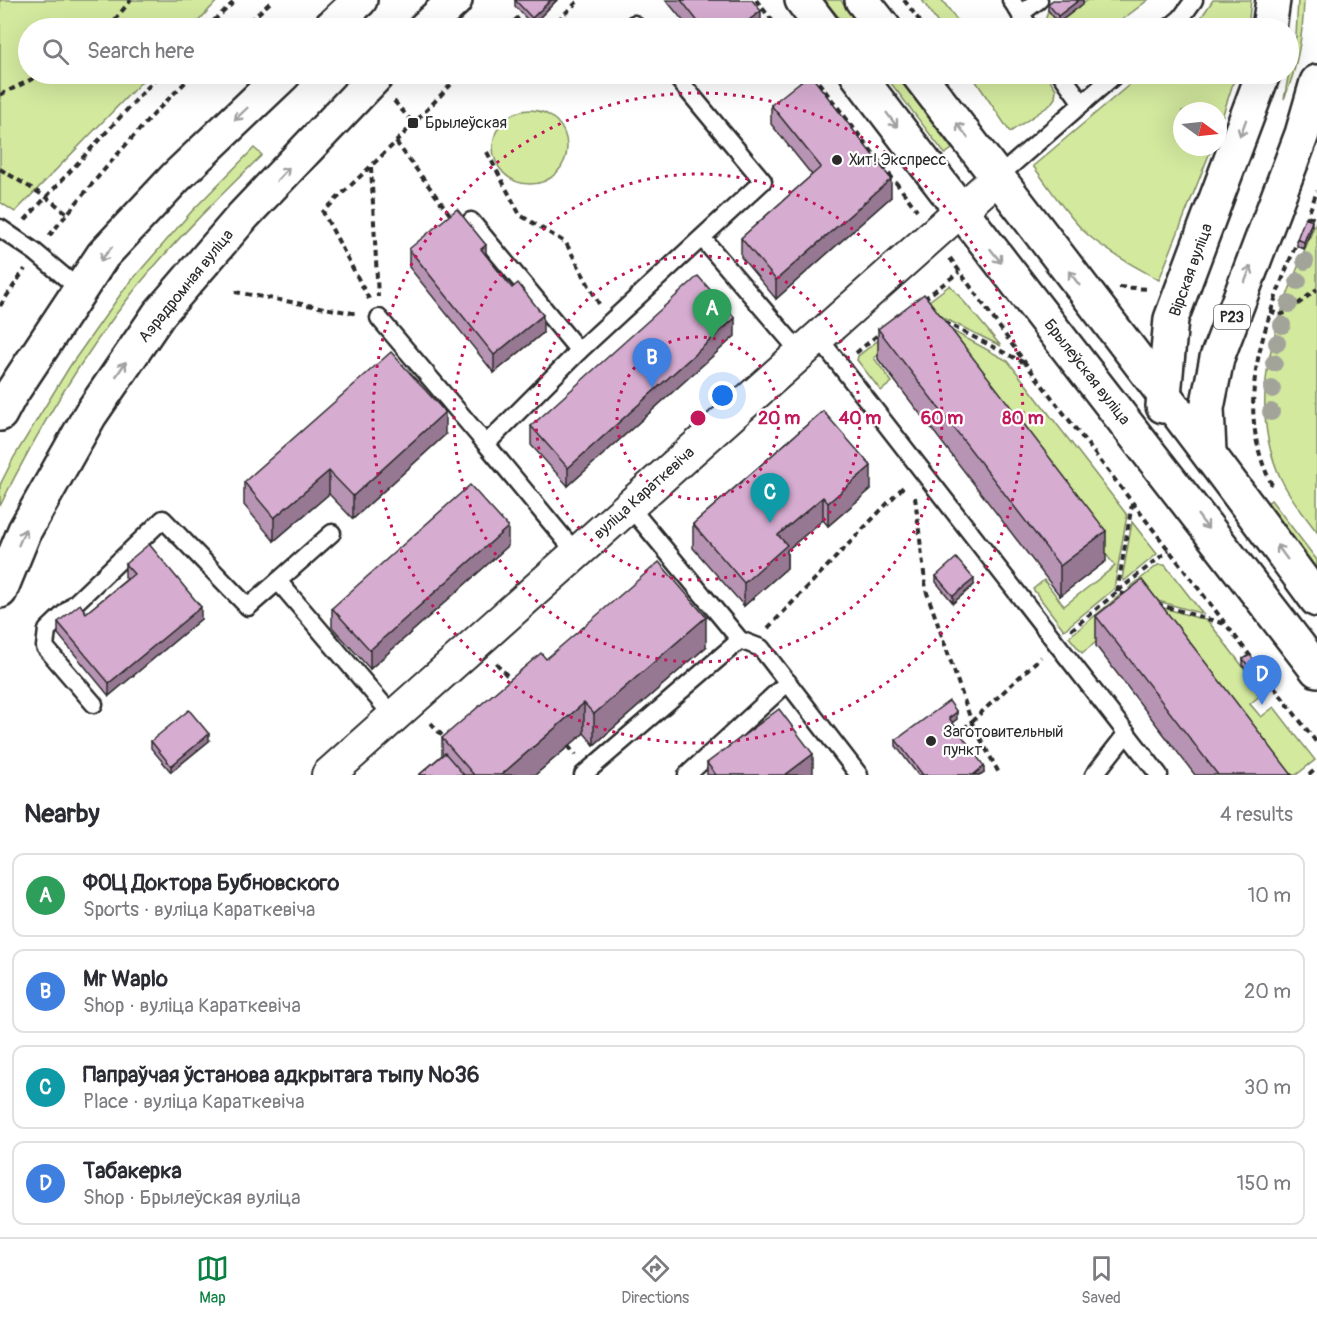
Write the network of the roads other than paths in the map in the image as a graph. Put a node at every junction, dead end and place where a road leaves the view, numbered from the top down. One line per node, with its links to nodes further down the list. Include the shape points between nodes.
1 (360, 0): 9 (main road)
2 (455, 0): 10 (main road)
3 (801, 0): 11 (main road)
4 (862, 0): 12 (main road)
5 (1039, 0): 8 (lane)
6 (1194, 0): 13 (lane)
7 (1273, 0): 14 (main road)
8 (1015, 7)
9 (341, 18)
10 (436, 18)
11 (815, 18)
12 (876, 18)
13 (1181, 18)
14 (1270, 18)
15 (1317, 82): 37 (main road, Р23, one-way to 15, via 1302,134)
16 (274, 84): 30 (main road, one-way to 30, via 176,177 104,255)
17 (368, 84): 47 (main road, Аэрадромная вуліца, one-way to 17, via 25,530 90,415 159,314 243,216)
18 (682, 84): 29 (lane, via 763,182)
19 (865, 84): 26 (main road, Брылеўская вуліца, one-way to 26)
20 (926, 84): 25 (main road, one-way to 20)
21 (1068, 84): 24 (lane)
22 (1104, 84): 24 (lane)
23 (1259, 84): 32 (main road, Вірская вуліца, one-way to 32)
24 (1082, 103): 25 (lane)
25 (998, 177): 26 (street, вуліца Караткевіча); 33 (main road, one-way to 25)
26 (960, 210): 34 (street, вуліца Караткевіча); 36 (main road, Брылеўская вуліца, one-way to 36)
27 (471, 221): 35 (lane)
28 (6, 231): 30 (lane)
29 (702, 238): 34 (lane); 35 (lane)
30 (79, 289): 39 (main road)
31 (379, 318): 40 (lane)
32 (1172, 319): 33 (main road, via 1150,335 1123,332); 38 (main road, Вірская вуліца)
33 (1109, 325): 38 (main road)
34 (809, 344): 43 (street, вуліца Караткевіча); 54 (lane)
35 (579, 351): 40 (lane)
36 (1076, 358): 38 (main road, via 1140,390); 42 (main road, Брылеўская вуліца)
37 (1217, 358): 38 (main road, via 1189,382); 41 (main road, Р23, via 1207,408)
38 (1163, 394): 41 (main road); 42 (main road, Вірская вуліца, via 1162,429)
39 (0, 414)
40 (486, 444): 45 (lane)
41 (1209, 452): 48 (main road, one-way to 41)
42 (1168, 475): 50 (main road, Брылеўская вуліца, one-way to 50)
43 (629, 506): 45 (street, вуліца Караткевіча); 49 (lane)
44 (332, 532): 46 (lane)
45 (576, 553): 53 (street, вуліца Караткевіча)
46 (278, 581): 52 (lane, via 248,607 164,519 47,630 45,647); 53 (lane)
47 (0, 591)
48 (1317, 600)
49 (746, 643): 51 (lane, via 761,648); 56 (lane)
50 (1317, 670)
51 (788, 682): 57 (lane); 58 (lane)
52 (94, 704)
53 (402, 708): 55 (street, вуліца Караткевіча)
54 (1127, 733): 59 (lane); 60 (lane)
55 (328, 775)
56 (583, 775)
57 (687, 775)
58 (859, 775)
59 (1094, 775)
60 (1159, 775)

